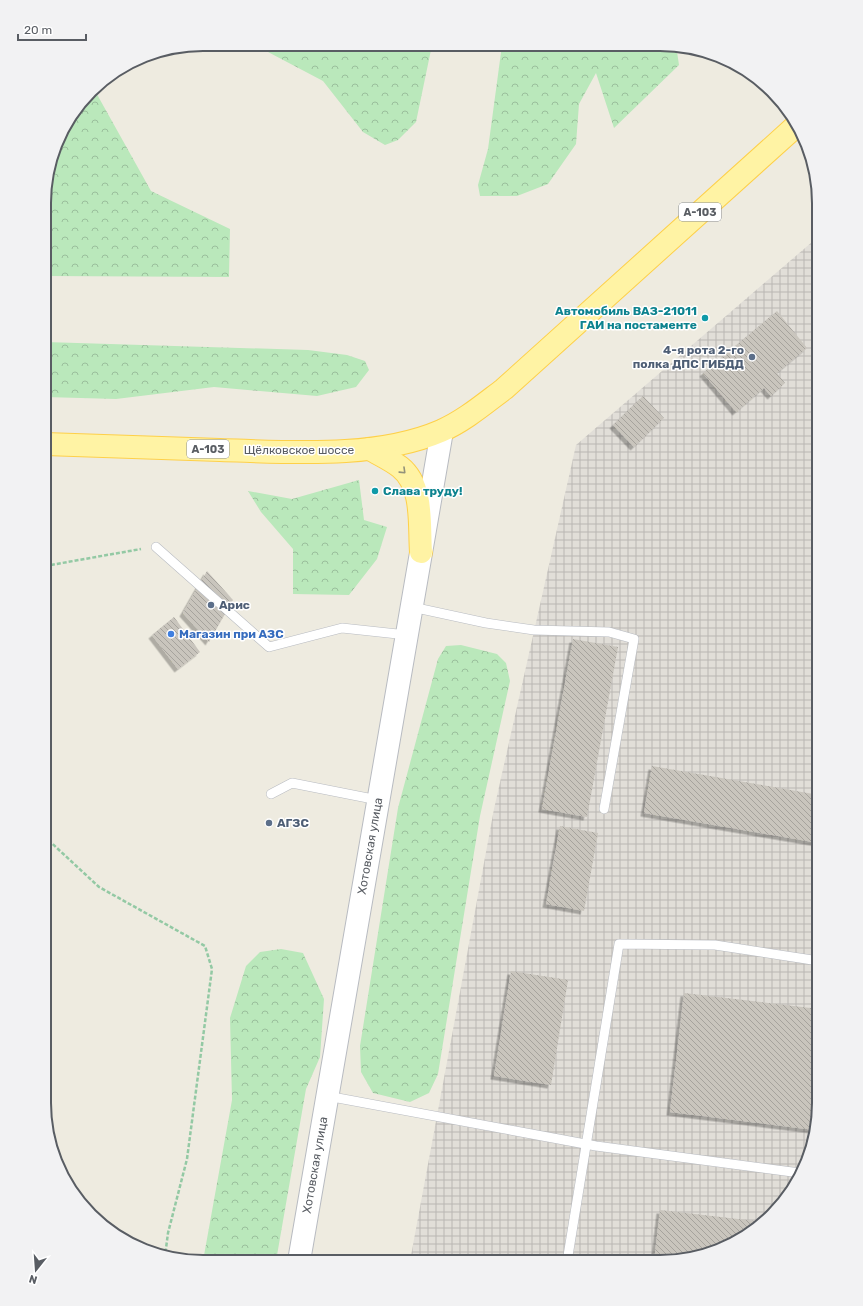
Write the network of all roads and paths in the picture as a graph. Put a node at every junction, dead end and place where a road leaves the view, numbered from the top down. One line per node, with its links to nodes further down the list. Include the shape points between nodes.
1 (793, 129): 2 (main road, Щёлковское шоссе / А-103, via 504,389)
2 (442, 431): 4 (main road, Щёлковское шоссе / А-103, via 419,439); 6 (street, Хотовская улица)
3 (51, 444): 4 (main road, Щёлковское шоссе / А-103, via 304,452)
4 (370, 449): 6 (main road, one-way to 6, via 400,467 412,480 417,500)
5 (156, 547): 7 (path); 9 (lane, via 269,647 342,628)
6 (421, 552): 8 (street, Хотовская улица)
7 (51, 565)
8 (412, 607): 9 (street, Хотовская улица); 12 (lane, via 486,623 534,630 609,632 634,639)
9 (407, 635): 11 (street, Хотовская улица)
10 (271, 794): 11 (lane, via 292,783)
11 (378, 800): 15 (street, Хотовская улица)
12 (604, 809)
13 (51, 842): 18 (path, via 99,887 205,946 212,969 187,1159)
14 (812, 960): 16 (lane, via 714,945 619,944)
15 (327, 1096): 16 (lane); 19 (street, Хотовская улица)
16 (587, 1145): 17 (lane); 20 (lane)
17 (795, 1172)
18 (166, 1250)
19 (300, 1255)
20 (568, 1255)

